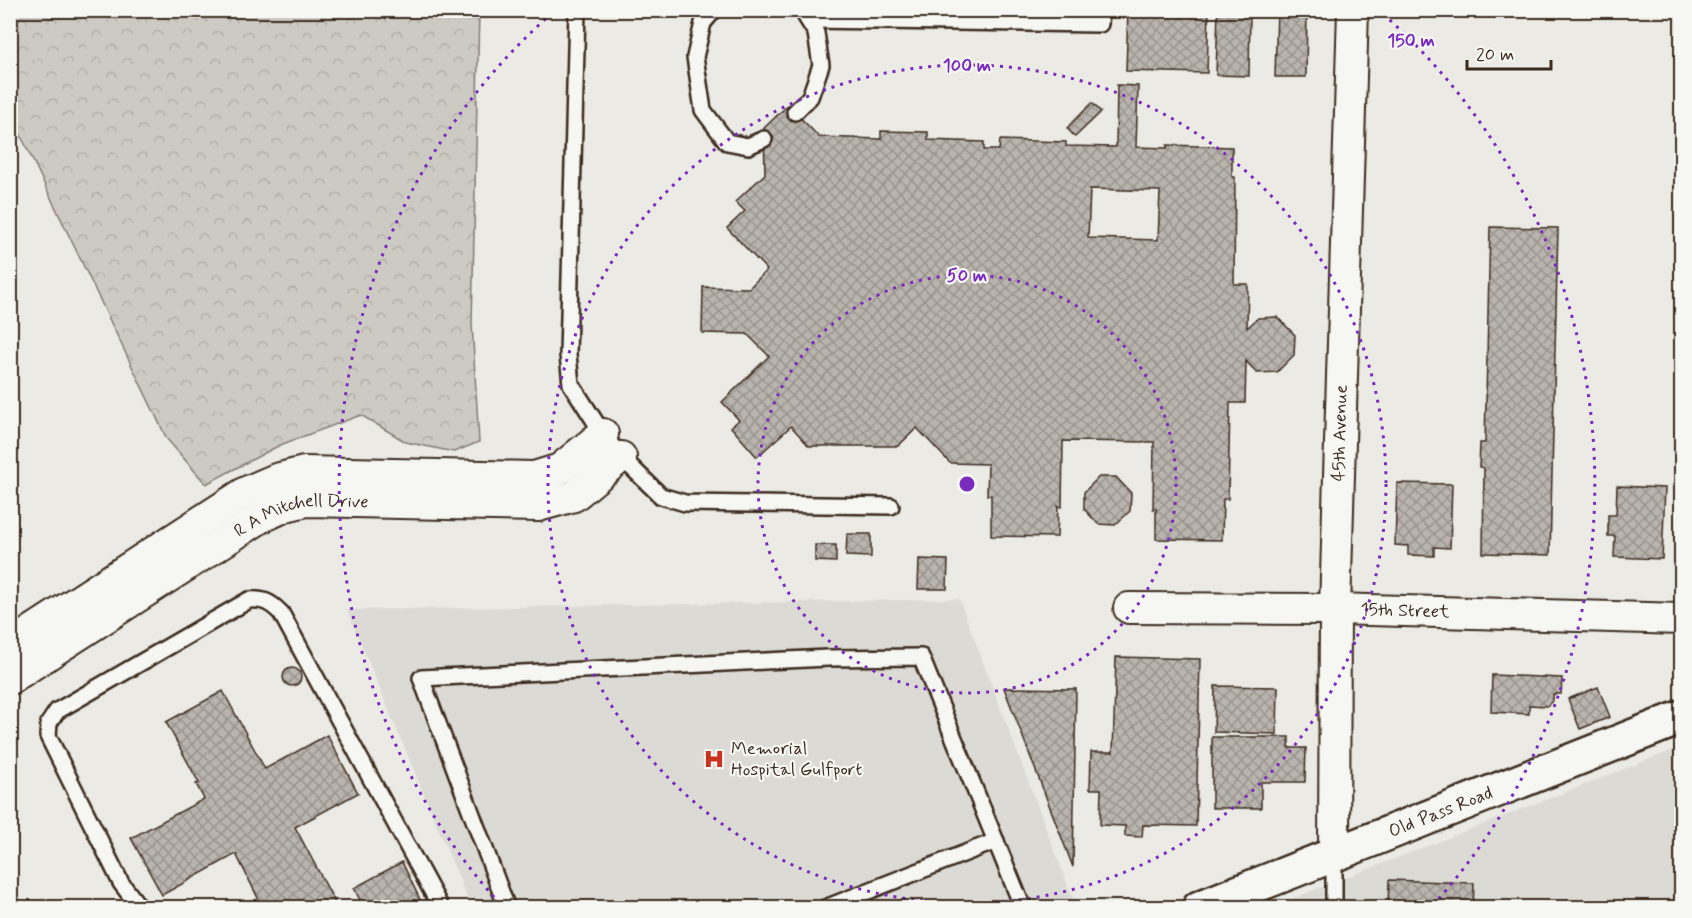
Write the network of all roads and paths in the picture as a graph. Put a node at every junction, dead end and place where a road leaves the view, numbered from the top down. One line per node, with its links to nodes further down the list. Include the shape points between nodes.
1 (577, 10): 8 (lane, via 568,355 571,384)
2 (714, 10): 7 (lane, via 703,23 695,57 703,110 727,142 748,146)
3 (1101, 10): 5 (lane, via 1100,24)
4 (1353, 10): 13 (street, 45th Avenue)
5 (805, 15): 6 (lane, via 816,33 821,65 810,97)
6 (795, 112)
7 (764, 139)
8 (603, 434): 9 (lane); 11 (street, R A Mitchell Drive, via 560,470 534,477 304,472 276,479 246,492)
9 (621, 457): 10 (lane, via 660,496 685,503); 11 (street, R A Mitchell Drive, via 574,496 538,506 307,501)
10 (891, 506)
11 (181, 553): 15 (street, R A Mitchell Drive); 16 (street, R A Mitchell Drive)
12 (1129, 608): 13 (street, 15th Street)
13 (1335, 609): 14 (street, 15th Street); 19 (street, 45th Avenue)
14 (1682, 619)
15 (10, 645)
16 (10, 679)
17 (1682, 717): 19 (main road, Old Pass Road)
18 (996, 840): 23 (lane, via 921,657 421,678); 24 (lane); 25 (lane)
19 (1334, 856): 20 (main road, Old Pass Road); 27 (lane)
20 (1256, 896): 26 (main road, Old Pass Road)
21 (140, 908): 22 (lane, via 121,883 48,736 49,723 57,711 249,600 262,599 281,613)
22 (441, 908)
23 (507, 908)
24 (825, 908)
25 (1023, 908)
26 (1198, 908)
27 (1334, 908)

